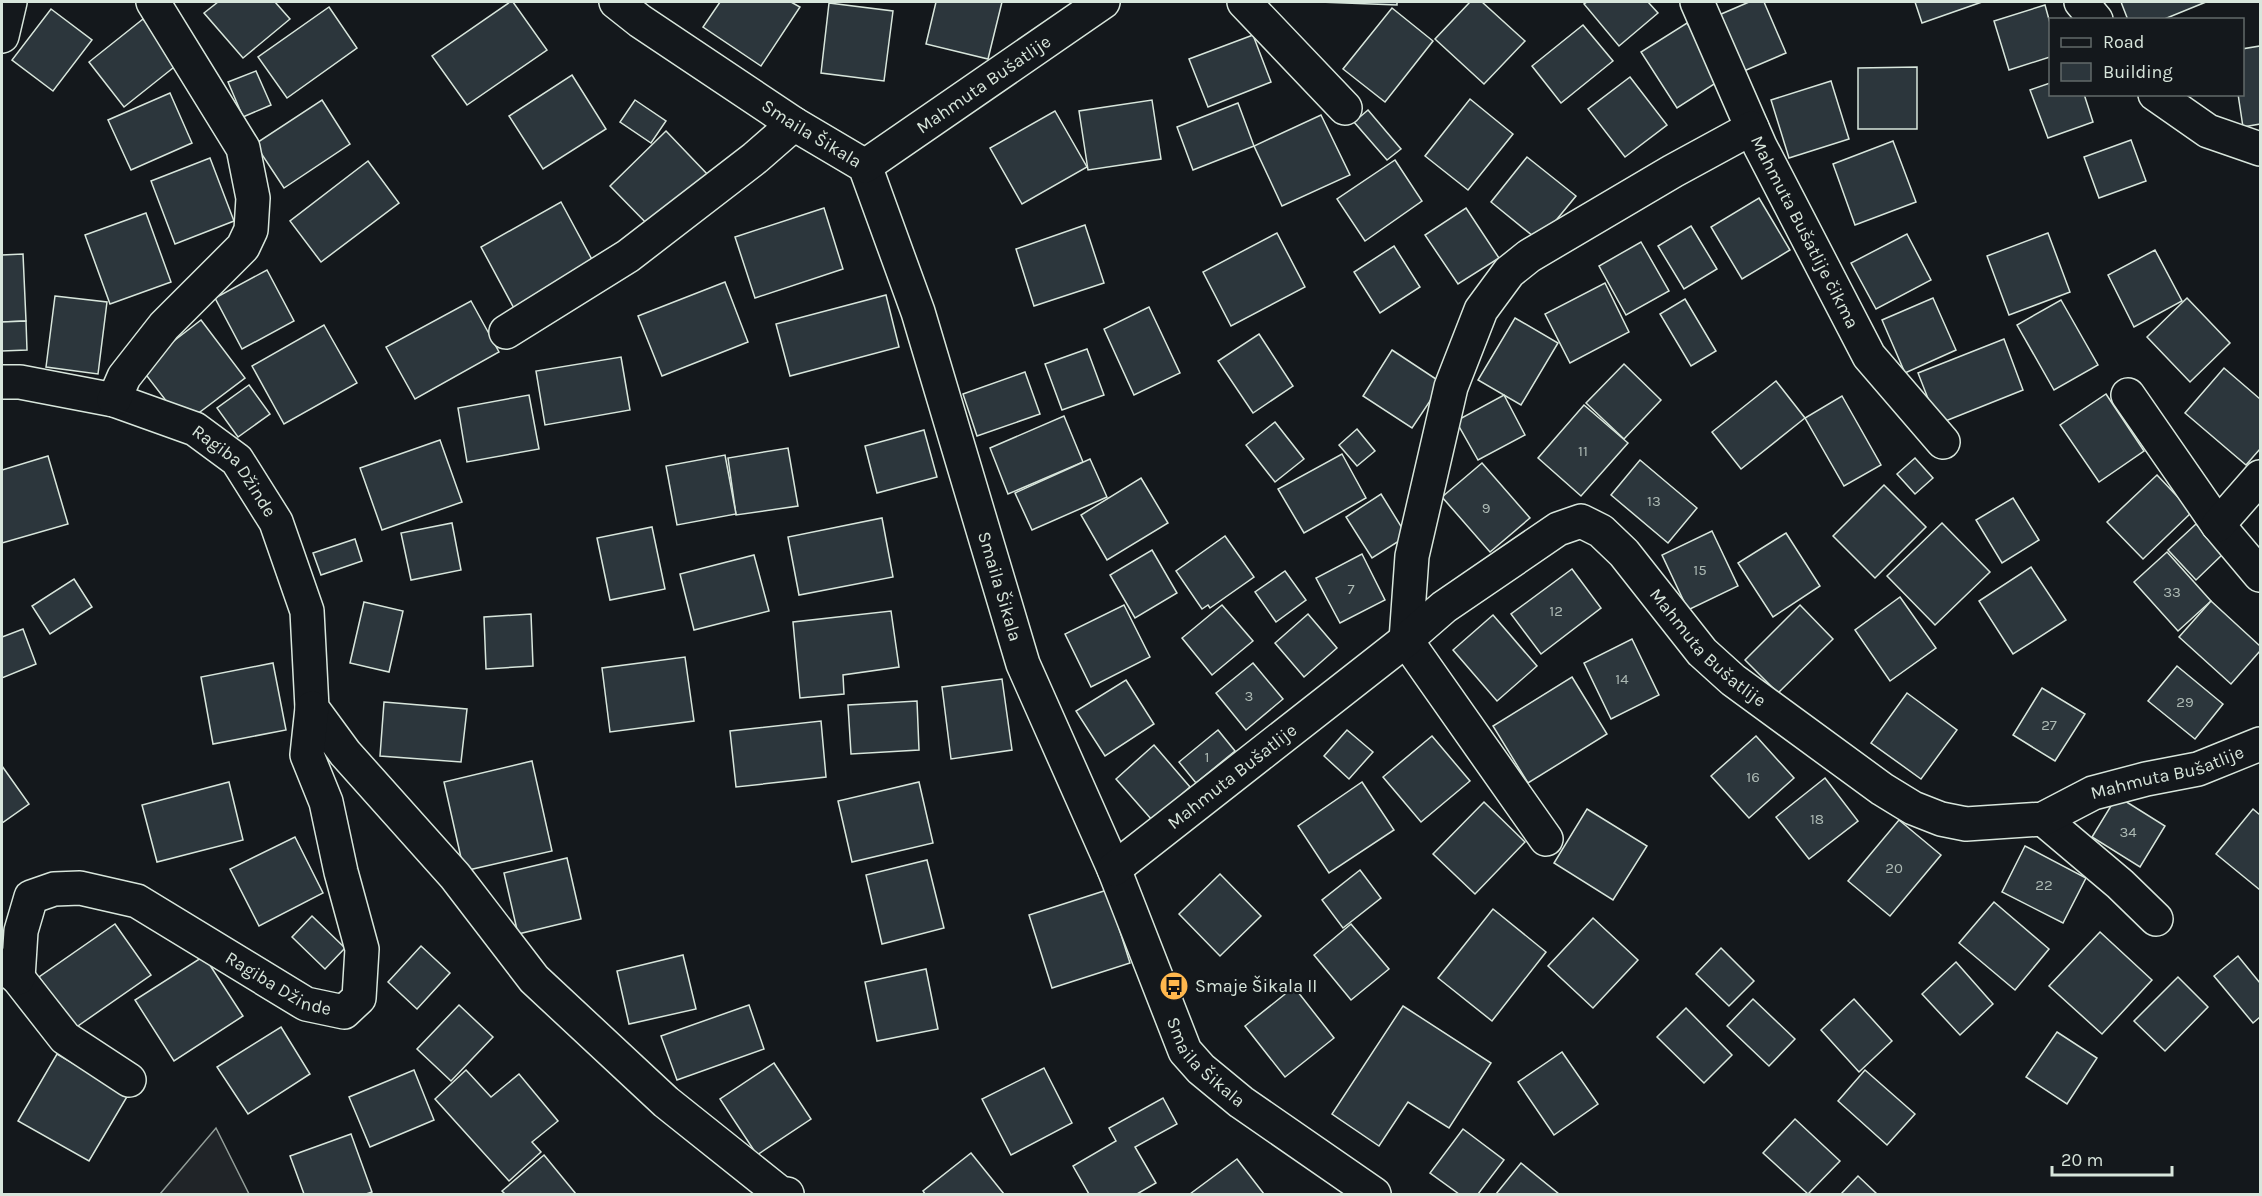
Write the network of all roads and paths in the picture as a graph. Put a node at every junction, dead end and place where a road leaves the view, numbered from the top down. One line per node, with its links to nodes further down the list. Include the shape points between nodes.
1 (10, 2): 9 (street)
2 (153, 2): 19 (street, via 243,148 253,198 251,230 243,247 164,326 124,377)
3 (616, 2): 12 (street, Smaila Šikala)
4 (1103, 2): 15 (street, Mahmuta Bušatlije)
5 (1244, 2): 11 (street)
6 (1697, 2): 13 (street, Mahmuta Bušatlije čikma)
7 (2081, 2): 8 (street)
8 (2094, 18)
9 (2, 36)
10 (2158, 96): 14 (street, via 2208,131)
11 (1345, 108)
12 (794, 124): 15 (street, Smaila Šikala); 16 (street, via 628,256)
13 (1752, 129): 20 (street, Mahmuta Bušatlije čikma, via 1869,356); 24 (street, via 1529,256 1509,272 1481,310 1451,387 1429,477 1412,556)
14 (2260, 149)
15 (865, 166): 29 (street, Smaila Šikala, via 918,312 1023,664)
16 (506, 332)
17 (2, 382): 19 (street, Ragiba Džinde)
18 (2128, 395): 22 (street)
19 (114, 400): 25 (street, Ragiba Džinde, via 195,429 237,460 276,522 306,611)
20 (1942, 442)
21 (2260, 477): 22 (street)
22 (2218, 525): 23 (street)
23 (2260, 574)
24 (1406, 640): 27 (street, Mahmuta Bušatlije, via 1444,607 1558,529 1581,521 1601,531 1624,553 1702,652 1733,680 1882,789 1913,808 1966,824); 28 (street); 29 (street, Mahmuta Bušatlije)
25 (312, 708): 31 (street, Ragiba Džinde, via 307,755 326,802 362,948 359,998 353,1005 344,1012 306,1005 137,901 80,888 54,889 31,897); 33 (street, via 345,753 455,876 534,979 666,1102 780,1193)
26 (2260, 744): 27 (street, Mahmuta Bušatlije, via 2198,769 2093,793)
27 (2043, 819): 30 (street)
28 (1546, 839)
29 (1114, 869): 34 (street, Smaila Šikala, via 1185,1051 1241,1102)
30 (2156, 919)
31 (10, 972): 32 (street, Ragiba Džinde, via 65,1038)
32 (129, 1080)
33 (787, 1194)
34 (1374, 1194)

